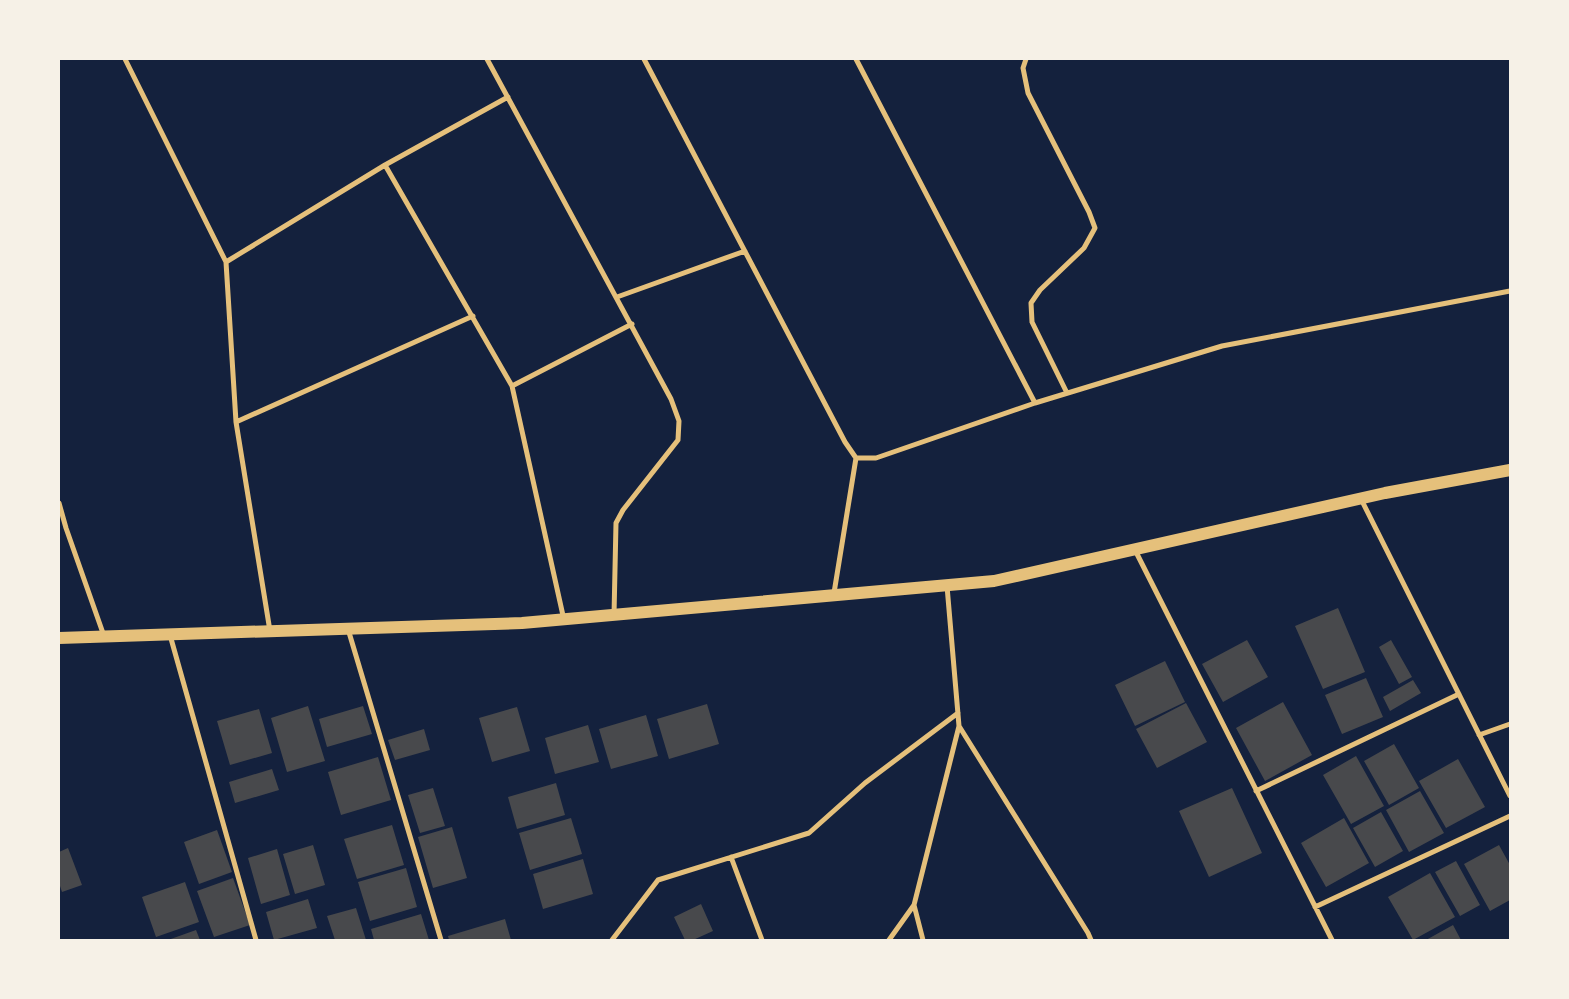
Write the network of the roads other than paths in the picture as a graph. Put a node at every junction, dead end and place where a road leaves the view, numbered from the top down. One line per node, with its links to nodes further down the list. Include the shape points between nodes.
1 (125, 59): 9 (street)
2 (487, 59): 6 (street)
3 (644, 59): 8 (street)
4 (856, 59): 16 (street)
5 (1026, 59): 15 (street, via 1023,68 1028,93 1089,212 1094,228 1084,248 1040,290 1031,303 1032,322)
6 (508, 97): 7 (street); 11 (street)
7 (385, 165): 9 (street); 12 (street)
8 (745, 251): 11 (street); 18 (street)
9 (226, 262): 17 (street)
10 (1510, 290): 15 (street, via 1222,346)
11 (617, 297): 13 (street)
12 (473, 316): 14 (street); 17 (street)
13 (632, 324): 14 (street); 25 (street, via 671,399 679,421 678,440 616,523)
14 (512, 386): 26 (street)
15 (1067, 393): 16 (street)
16 (1036, 402): 18 (street, via 876,458)
17 (236, 422): 28 (street)
18 (856, 458): 24 (street)
19 (1510, 470): 20 (main road)
20 (1361, 498): 22 (main road); 32 (street)
21 (59, 503): 30 (street)
22 (1134, 550): 23 (main road, via 994,581); 37 (street)
23 (947, 586): 24 (main road); 33 (street)
24 (834, 595): 25 (main road)
25 (614, 615): 26 (main road)
26 (564, 620): 27 (main road)
27 (348, 628): 28 (main road); 44 (street)
28 (270, 631): 29 (main road)
29 (170, 634): 30 (main road); 43 (street)
30 (105, 636): 31 (main road)
31 (59, 638)
32 (1459, 694): 36 (street); 37 (street)
33 (958, 712): 35 (street); 40 (street, via 865,783 809,833)
34 (1510, 724): 36 (street)
35 (959, 726): 41 (street); 49 (street)
36 (1479, 735): 38 (street)
37 (1256, 791): 42 (street)
38 (1510, 796)
39 (1510, 816): 42 (street)
40 (731, 857): 45 (street, via 658,880); 46 (street)
41 (914, 905): 47 (street); 48 (street)
42 (1315, 907): 50 (street)
43 (256, 940)
44 (441, 940)
45 (612, 940)
46 (762, 940)
47 (889, 940)
48 (923, 940)
49 (1091, 940)
50 (1332, 940)

